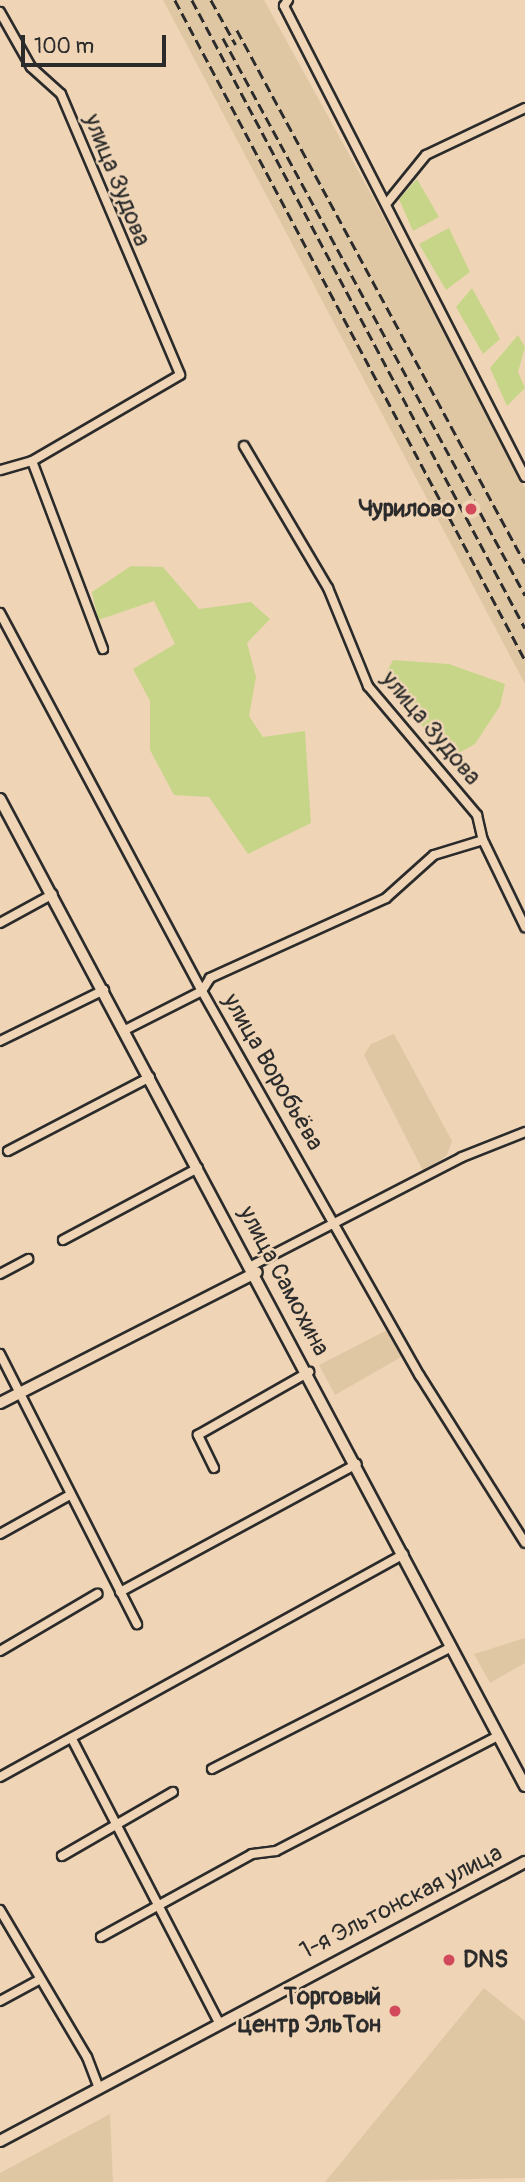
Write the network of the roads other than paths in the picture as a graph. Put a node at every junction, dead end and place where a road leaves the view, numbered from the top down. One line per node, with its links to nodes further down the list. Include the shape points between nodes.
1 (288, 0): 4 (street, via 284,6)
2 (0, 12): 6 (street, улица Зудова, via 31,67 61,94 180,375)
3 (525, 108): 4 (street, via 426,155)
4 (387, 203): 8 (street)
5 (244, 446): 12 (street, улица Зудова, via 328,588 368,686 477,815)
6 (32, 461): 7 (street); 10 (street)
7 (0, 470)
8 (525, 477)
9 (0, 614): 17 (street, улица Воробьёва)
10 (103, 649)
11 (2, 805): 13 (street, улица Самохина)
12 (483, 840): 15 (street, улица Зудова); 17 (street, via 434,855 386,898 210,978)
13 (52, 894): 14 (street); 16 (street, улица Самохина)
14 (0, 923)
15 (525, 927)
16 (104, 990): 18 (street, улица Самохина); 19 (street)
17 (202, 991): 18 (street); 24 (street, улица Воробьёва)
18 (125, 1030): 20 (street, улица Самохина)
19 (0, 1041)
20 (150, 1077): 22 (street); 23 (street, улица Самохина)
21 (525, 1132): 24 (street)
22 (8, 1151)
23 (198, 1168): 25 (street); 27 (street, улица Самохина)
24 (337, 1221): 27 (street); 37 (street, улица Воробьёва, via 420,1376)
25 (63, 1240)
26 (27, 1259): 28 (street)
27 (255, 1269): 30 (street, улица Самохина); 31 (street)
28 (0, 1274)
29 (0, 1354): 31 (street)
30 (309, 1372): 33 (street, улица Самохина); 34 (street, via 198,1435)
31 (21, 1392): 32 (street); 35 (street)
32 (0, 1403)
33 (357, 1464): 38 (street, улица Самохина); 39 (street)
34 (214, 1468)
35 (68, 1496): 36 (street); 39 (street)
36 (0, 1534)
37 (525, 1543)
38 (404, 1553): 42 (street, улица Самохина); 45 (street)
39 (121, 1592): 41 (street)
40 (97, 1594): 43 (street)
41 (137, 1624)
42 (452, 1647): 44 (street, улица Самохина); 46 (street)
43 (0, 1651)
44 (498, 1736): 48 (street, улица Самохина); 53 (street, via 276,1851 252,1854)
45 (72, 1739): 47 (street); 50 (street)
46 (212, 1769)
47 (0, 1777)
48 (525, 1786)
49 (173, 1793): 50 (street)
50 (117, 1823): 51 (street); 53 (street)
51 (62, 1856)
52 (525, 1862): 58 (street, 1-я Эльтонская улица)
53 (159, 1904): 55 (street); 58 (street)
54 (0, 1910): 56 (street)
55 (102, 1937)
56 (37, 1981): 57 (street); 59 (street, via 87,2057)
57 (0, 2001)
58 (219, 2023): 59 (street, 1-я Эльтонская улица)
59 (99, 2089): 60 (street, 1-я Эльтонская улица)
60 (0, 2141)

